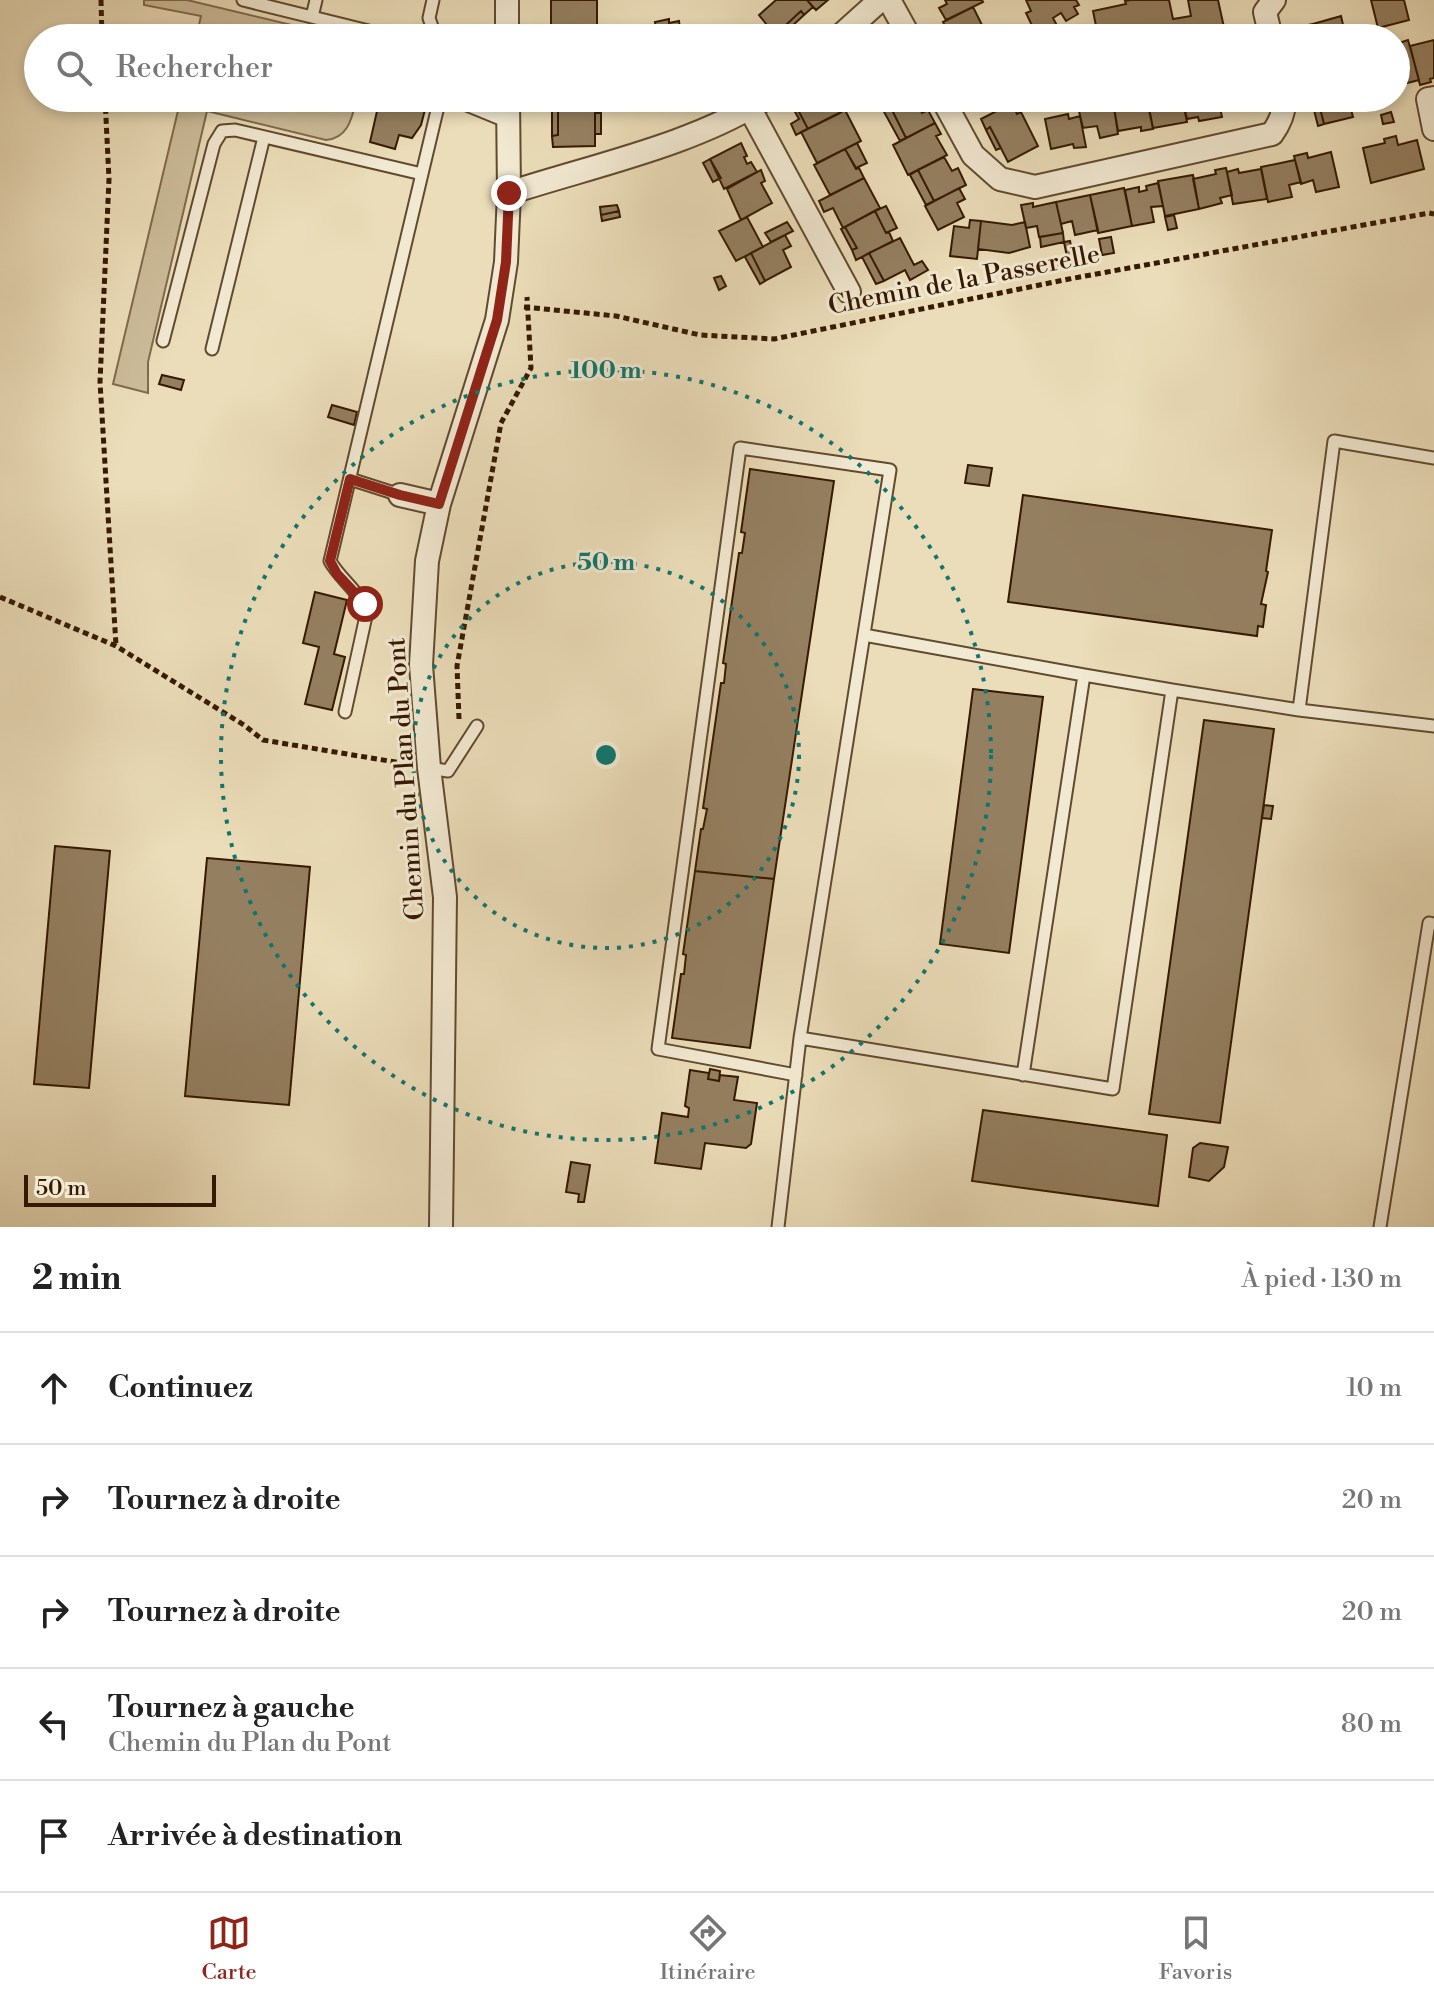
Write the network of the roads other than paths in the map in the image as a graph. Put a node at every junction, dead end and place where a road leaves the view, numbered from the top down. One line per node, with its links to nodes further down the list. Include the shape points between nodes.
1 (243, 0): 8 (lane)
2 (316, 0): 8 (lane)
3 (433, 0): 10 (lane)
4 (507, 0): 11 (street)
5 (880, 0): 12 (street)
6 (889, 0): 13 (street)
7 (1274, 0): 14 (street, via 1265,12)
8 (312, 17): 9 (lane)
9 (340, 24)
10 (431, 24)
11 (507, 24)
12 (853, 24)
13 (902, 24)
14 (1268, 24)
15 (1434, 98): 22 (street, via 1428,99)
16 (437, 112): 24 (lane)
17 (508, 112): 25 (street, Chemin du Plan du Pont)
18 (739, 112): 25 (street, via 686,137)
19 (762, 112): 26 (street)
20 (950, 112): 21 (street, via 973,155 1000,179 1035,187 1272,134)
21 (1283, 112)
22 (1434, 129)
23 (264, 137): 24 (lane); 27 (lane, via 235,130 217,137); 28 (lane)
24 (422, 174): 30 (lane)
25 (509, 193): 32 (street, Chemin du Plan du Pont, via 497,320)
26 (849, 292)
27 (163, 341)
28 (212, 349)
29 (1434, 458): 36 (lane, via 1334,441)
30 (350, 479): 31 (lane); 37 (lane, via 330,561 365,604 366,616)
31 (400, 495): 32 (street)
32 (439, 504): 40 (street, Chemin du Plan du Pont, via 427,561 421,665)
33 (864, 635): 34 (lane); 42 (lane); 43 (lane, via 890,470 740,448 658,1049)
34 (1084, 675): 35 (lane); 44 (lane)
35 (1172, 690): 36 (lane); 44 (lane, via 1113,1089)
36 (1299, 710): 39 (lane)
37 (345, 712)
38 (477, 726): 40 (lane, via 448,771)
39 (1434, 726)
40 (429, 768): 45 (street, Chemin du Plan du Pont, via 445,897)
41 (1434, 924): 47 (lane, via 1429,923)
42 (800, 1038): 43 (lane); 44 (lane)
43 (796, 1075): 46 (lane)
44 (1023, 1075)
45 (441, 1227)
46 (778, 1227)
47 (1380, 1227)

